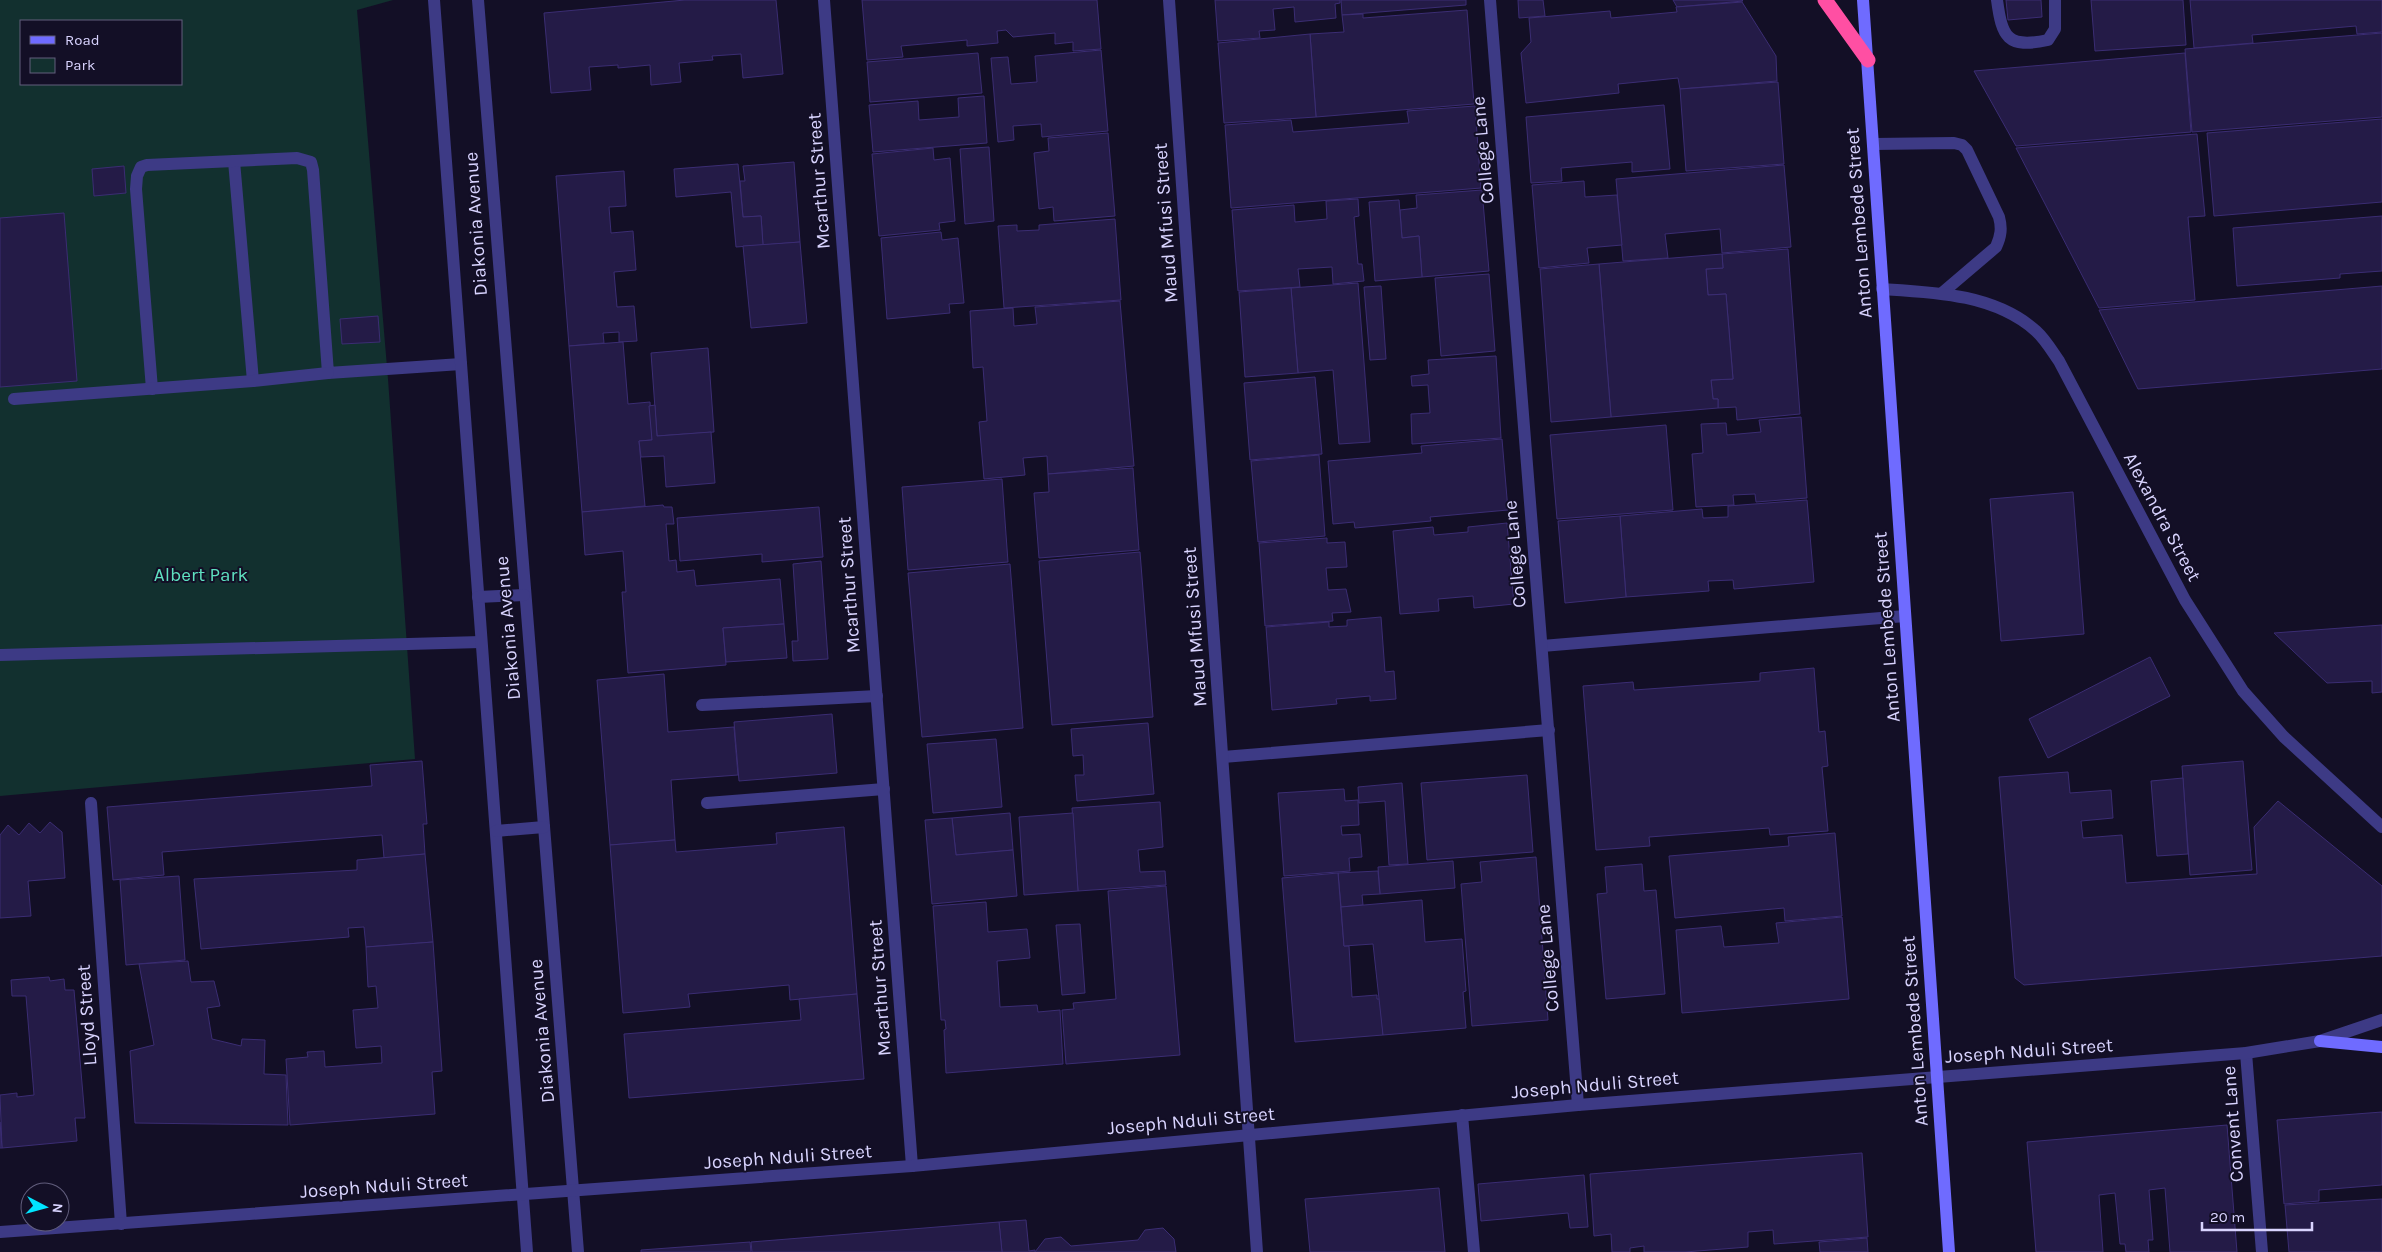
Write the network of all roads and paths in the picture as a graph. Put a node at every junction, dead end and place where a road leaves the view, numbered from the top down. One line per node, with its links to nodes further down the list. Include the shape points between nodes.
1 (434, 0): 15 (street, Diakonia Avenue)
2 (478, 0): 20 (street, Diakonia Avenue)
3 (824, 0): 26 (street, Mcarthur Street)
4 (1169, 0): 29 (street, Maud Mfusi Street)
5 (1490, 0): 24 (street, College Lane)
6 (1825, 0): 10 (highway)
7 (1862, 0): 10 (main road, Anton Lembede Street)
8 (1997, 0): 9 (street, via 2000,27 2006,36 2016,41 2035,43 2048,40 2055,29)
9 (2055, 0)
10 (1868, 60): 11 (main road, Anton Lembede Street)
11 (1873, 144): 13 (main road, Anton Lembede Street); 14 (street, via 1954,142 1962,145 1999,217 2001,236 1996,247)
12 (234, 161): 16 (street, via 297,158 311,162); 17 (street); 18 (street, via 147,165 141,167 137,176)
13 (1882, 289): 14 (street, Alexandra Street); 22 (main road, Anton Lembede Street)
14 (1942, 293): 34 (street, Alexandra Street, via 1975,300 2007,312 2036,331 2059,361 2185,600 2243,691 2284,737)
15 (461, 364): 16 (street); 21 (street, Diakonia Avenue)
16 (328, 373): 17 (street)
17 (253, 381): 18 (street)
18 (152, 388): 19 (street)
19 (14, 399)
20 (524, 595): 21 (street); 33 (street, Diakonia Avenue)
21 (478, 597): 23 (street, Diakonia Avenue)
22 (1905, 616): 24 (street); 40 (main road, Anton Lembede Street)
23 (481, 642): 25 (street); 35 (street, Diakonia Avenue)
24 (1542, 646): 28 (street, College Lane)
25 (0, 655)
26 (876, 696): 27 (street); 30 (street, Mcarthur Street)
27 (702, 705)
28 (1549, 730): 29 (street); 41 (street, College Lane)
29 (1223, 757): 43 (street, Maud Mfusi Street)
30 (884, 789): 32 (street); 44 (street, Mcarthur Street)
31 (91, 803): 47 (street, Lloyd Street)
32 (707, 803)
33 (544, 827): 35 (street); 45 (street, Diakonia Avenue)
34 (2382, 827)
35 (496, 831): 46 (street, Diakonia Avenue)
36 (2382, 1020): 37 (street, Joseph Nduli Street)
37 (2320, 1041): 38 (main road); 39 (street, Joseph Nduli Street)
38 (2382, 1047)
39 (2246, 1052): 40 (street, Joseph Nduli Street); 54 (street, Convent Lane)
40 (1936, 1076): 41 (street, Joseph Nduli Street); 53 (main road, Anton Lembede Street)
41 (1578, 1105): 42 (street, Joseph Nduli Street)
42 (1462, 1115): 43 (street, Joseph Nduli Street); 52 (street)
43 (1249, 1134): 44 (street, Joseph Nduli Street); 51 (street, Maud Mfusi Street)
44 (912, 1166): 45 (street, Joseph Nduli Street)
45 (573, 1191): 46 (street, Joseph Nduli Street); 50 (street, Diakonia Avenue)
46 (522, 1194): 47 (street, Joseph Nduli Street); 49 (street, Diakonia Avenue)
47 (121, 1224): 48 (street, Joseph Nduli Street)
48 (0, 1232)
49 (527, 1252)
50 (578, 1252)
51 (1257, 1252)
52 (1474, 1252)
53 (1949, 1252)
54 (2262, 1252)

